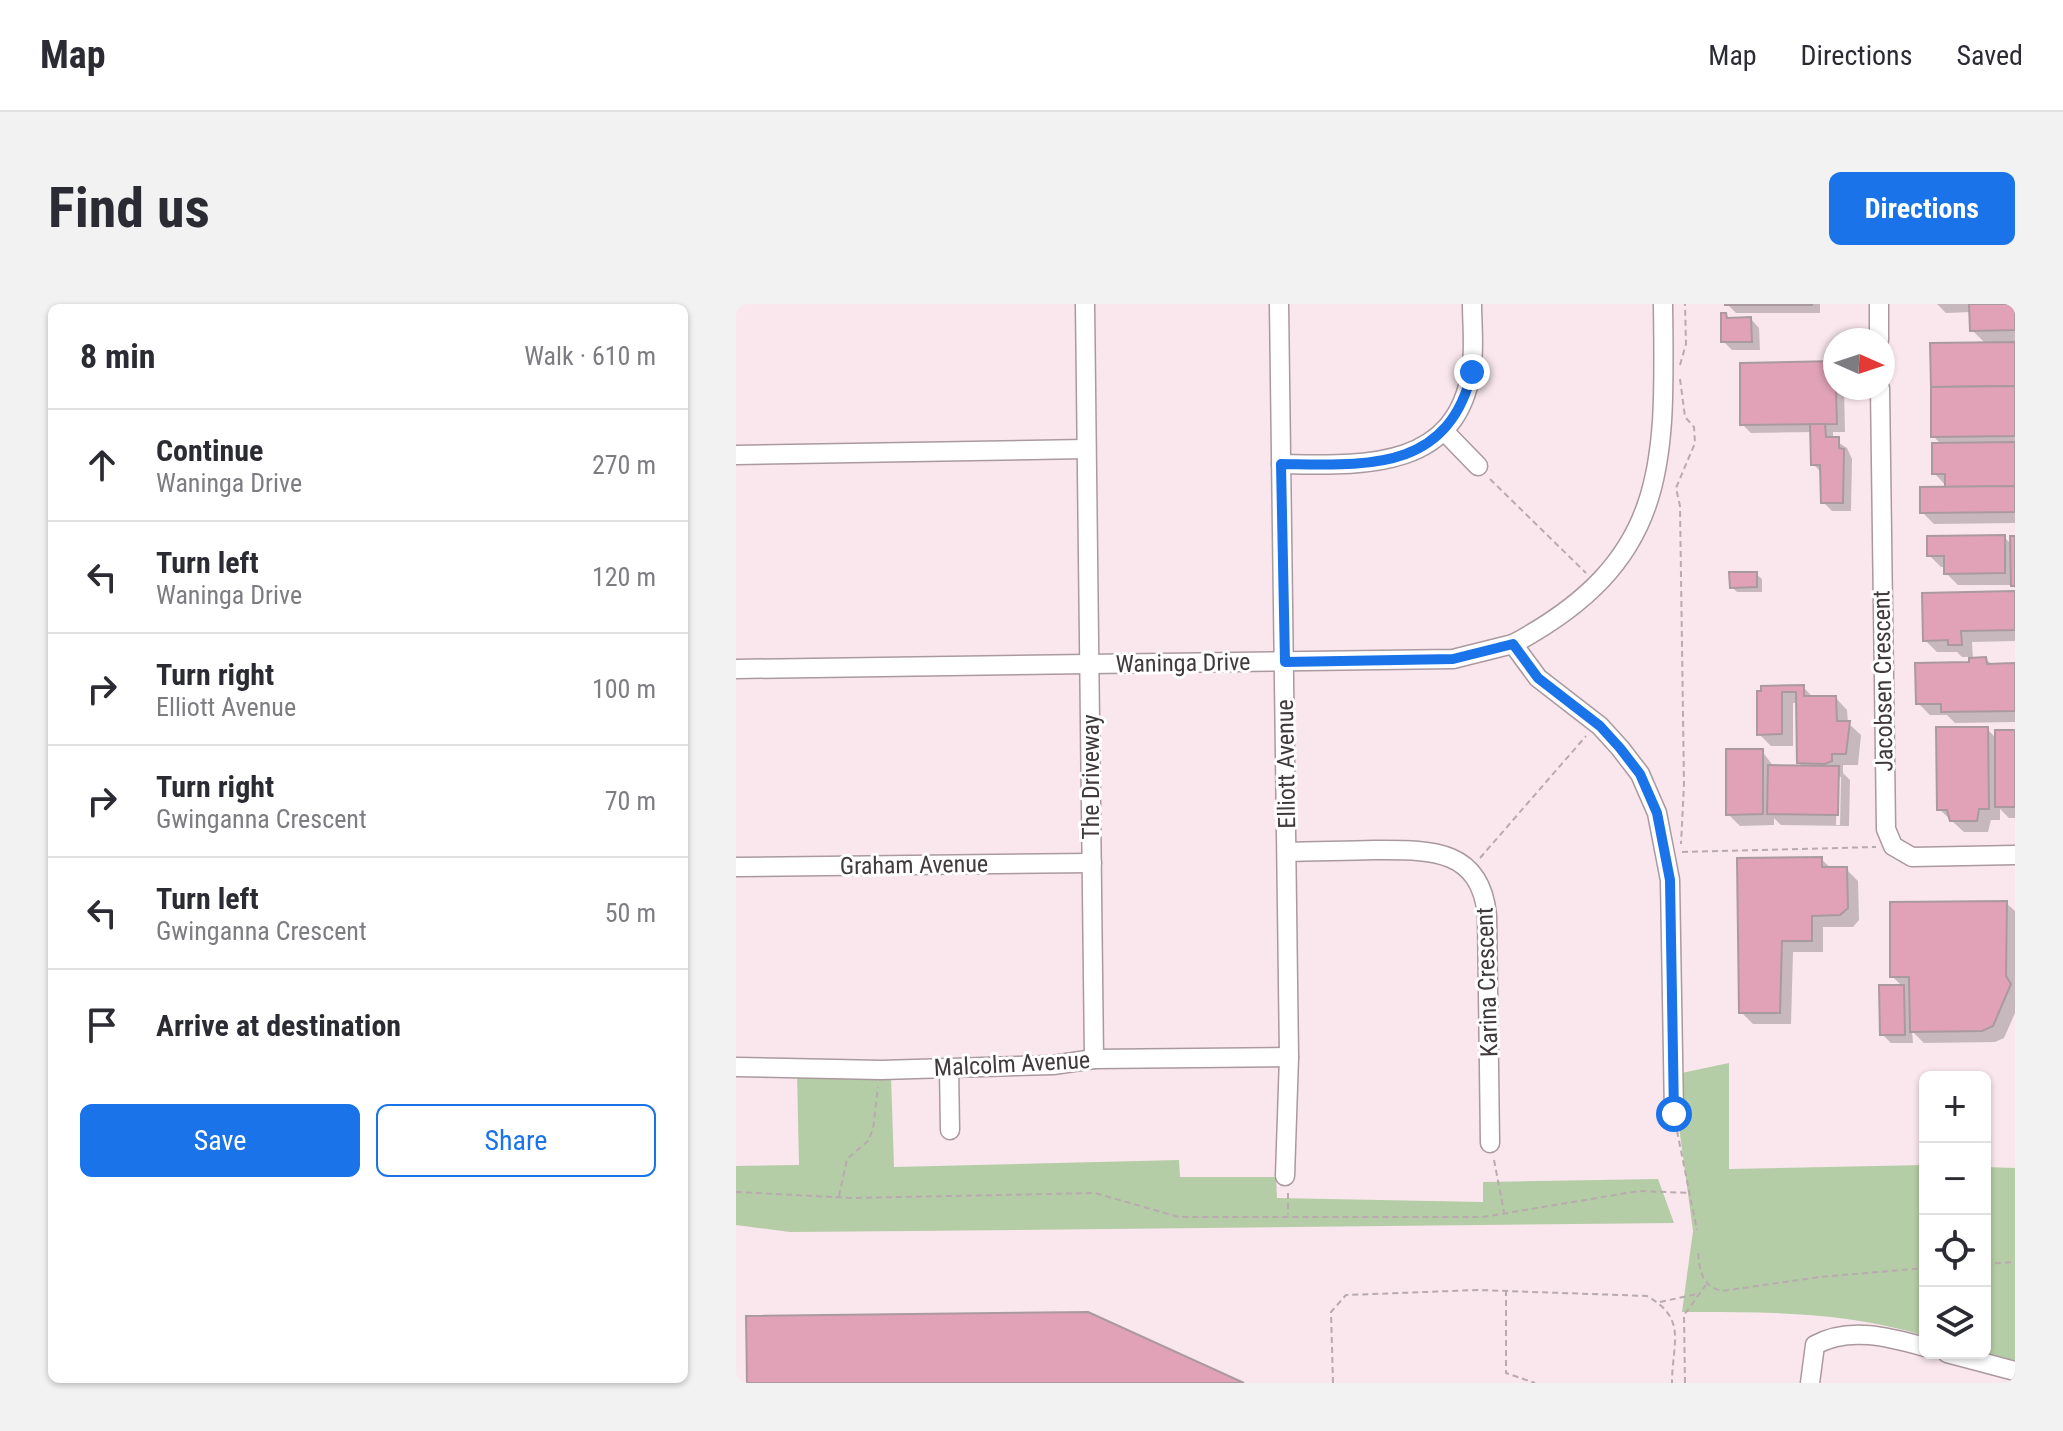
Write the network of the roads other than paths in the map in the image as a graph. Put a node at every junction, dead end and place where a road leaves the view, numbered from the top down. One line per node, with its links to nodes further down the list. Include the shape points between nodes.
1 (1085, 304): 9 (street, The Driveway)
2 (1279, 304): 11 (street, Elliott Avenue)
3 (1472, 304): 8 (street, via 1472,372 1464,399)
4 (1663, 304): 13 (street, Waninga Drive, via 1663,437 1654,486 1639,526 1585,598)
5 (1879, 304): 6 (street)
6 (1879, 328)
7 (1880, 400): 18 (street, Jacobsen Crescent, via 1886,829 1893,846 1912,857)
8 (1444, 431): 11 (street, via 1424,447 1388,460); 12 (street)
9 (1086, 449): 10 (street); 15 (street, The Driveway)
10 (736, 455)
11 (1281, 464): 14 (street, Elliott Avenue)
12 (1484, 472)
13 (1513, 644): 14 (street, Waninga Drive, via 1453,659); 25 (street, via 1538,678 1597,723 1640,774 1657,813 1667,852)
14 (1285, 662): 15 (street, Waninga Drive); 17 (street, Elliott Avenue)
15 (1091, 664): 16 (street, Waninga Drive); 19 (street, The Driveway)
16 (736, 669)
17 (1287, 852): 21 (street, Elliott Avenue); 27 (street, Karina Crescent, via 1430,850 1461,863 1481,886 1487,915)
18 (2015, 855)
19 (1092, 863): 20 (street, Graham Avenue); 22 (street, The Driveway)
20 (736, 867)
21 (1289, 1057): 22 (street, Malcolm Avenue); 28 (street, Elliott Avenue)
22 (1094, 1059): 24 (street, Malcolm Avenue)
23 (736, 1067): 24 (street, Malcolm Avenue)
24 (949, 1068): 26 (street)
25 (1674, 1114)
26 (950, 1130)
27 (1490, 1143)
28 (1285, 1176)
29 (1919, 1346): 32 (street, via 1864,1334 1830,1337 1815,1345)
30 (1970, 1359): 31 (street)
31 (2015, 1371)
32 (1810, 1383)

